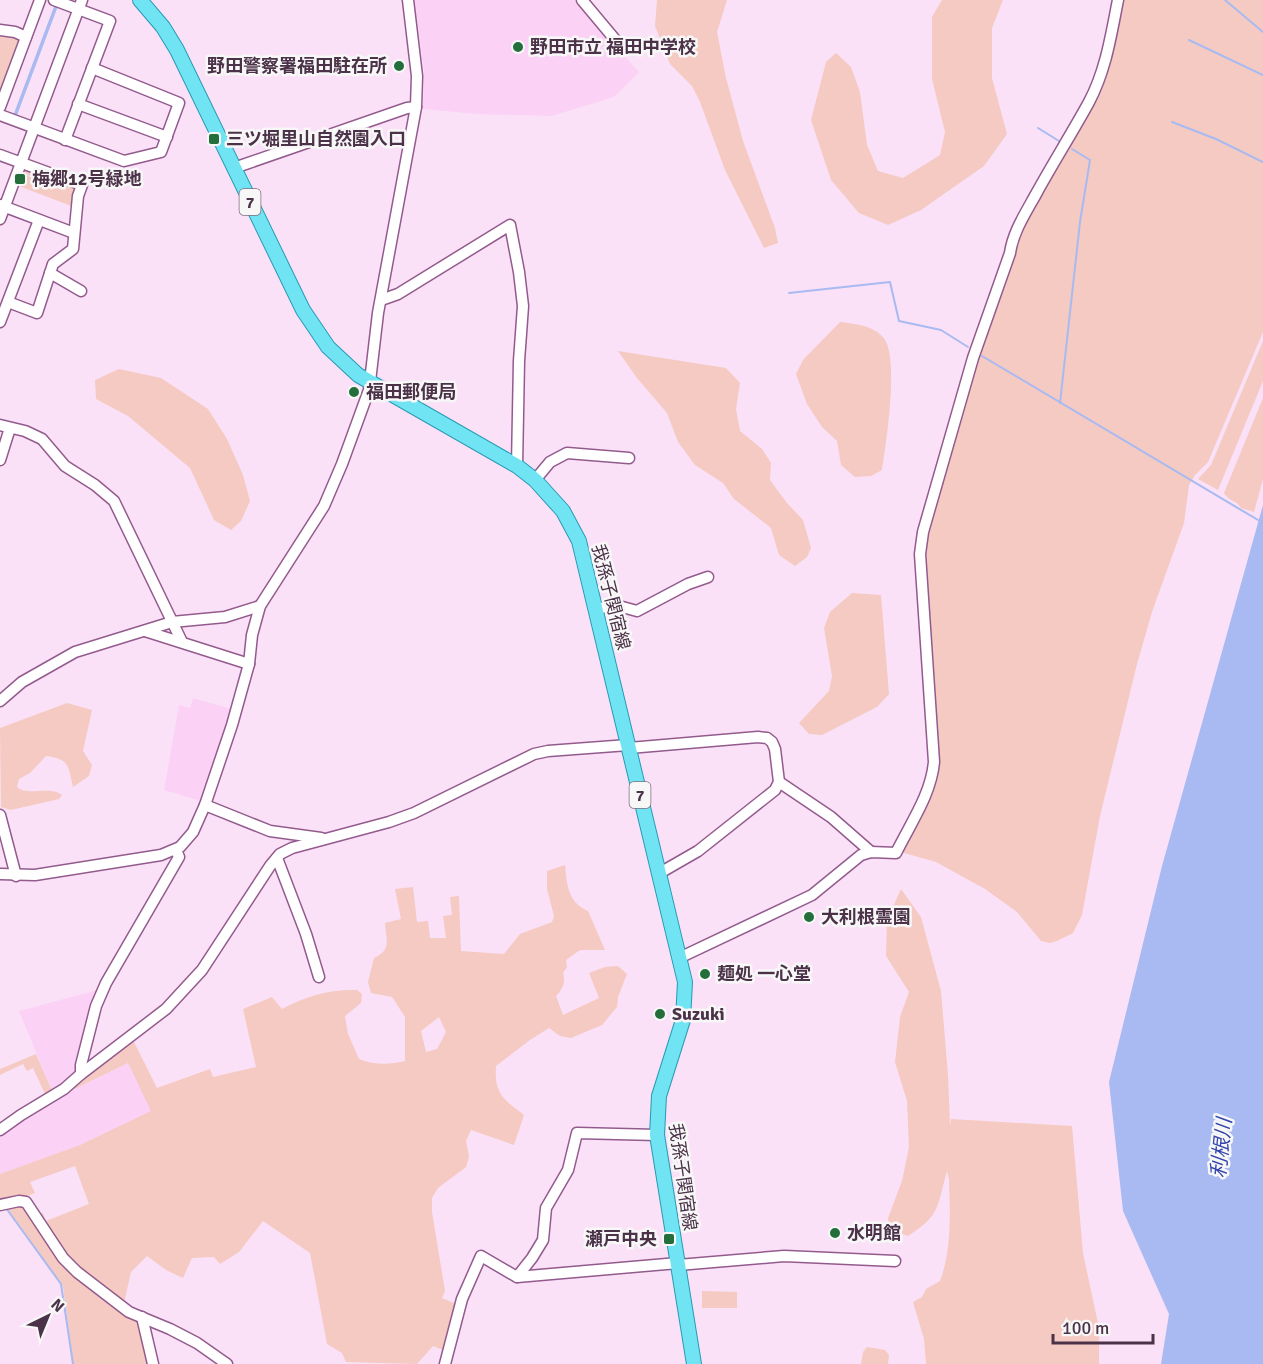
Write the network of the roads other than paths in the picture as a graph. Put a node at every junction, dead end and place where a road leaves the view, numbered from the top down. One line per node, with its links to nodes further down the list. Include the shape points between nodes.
1 (40, 0): 9 (street)
2 (54, 0): 7 (street)
3 (140, 0): 22 (main road, 我孫子関宿線 / 7, via 155,15 177,50)
4 (408, 0): 15 (street, via 417,75)
5 (582, 0): 10 (street)
6 (1118, 0): 52 (street, via 1102,74 1012,240 922,531 920,554 933,774 896,853)
7 (80, 4): 11 (street, via 110,21); 17 (street)
8 (0, 30): 9 (street)
9 (26, 36): 12 (street)
10 (623, 49)
11 (92, 69): 13 (street); 18 (street, via 179,103)
12 (4, 89): 14 (street)
13 (78, 104): 18 (street); 19 (street)
14 (0, 107)
15 (416, 107): 22 (street); 29 (street)
16 (0, 115): 17 (street)
17 (34, 128): 19 (street); 21 (street)
18 (167, 138): 19 (street, via 161,152 124,161)
19 (65, 140)
20 (0, 154): 21 (street)
21 (21, 162): 23 (street); 26 (street, via 82,185)
22 (234, 168): 32 (main road, 我孫子関宿線 / 7, via 315,331 345,365)
23 (2, 206): 24 (street); 25 (street)
24 (0, 219)
25 (39, 220): 26 (street); 30 (street)
26 (74, 233): 27 (street, via 73,249 53,264)
27 (50, 273): 28 (street); 30 (street, via 37,313)
28 (81, 291)
29 (381, 300): 32 (street); 36 (street, via 398,294 510,225 523,306)
30 (8, 302): 31 (street)
31 (0, 321)
32 (371, 384): 36 (main road, 我孫子関宿線 / 7); 39 (street, via 324,506)
33 (5, 426): 35 (street); 41 (street, via 42,439 65,466 114,501)
34 (629, 458): 37 (street, via 567,453 554,459)
35 (0, 460)
36 (517, 466): 37 (main road, 我孫子関宿線 / 7)
37 (535, 480): 40 (main road, 我孫子関宿線 / 7, via 558,504 575,533)
38 (708, 577): 40 (street, via 637,611 615,605)
39 (260, 606): 41 (street, via 225,617); 44 (street)
40 (596, 609): 46 (main road, 我孫子関宿線 / 7)
41 (172, 622): 42 (street); 43 (street)
42 (144, 630): 43 (street); 45 (street, via 75,652 22,682)
43 (182, 642): 44 (street)
44 (249, 663): 48 (street)
45 (0, 701)
46 (628, 747): 47 (street, via 767,738 775,749); 50 (street, via 534,754 414,813); 55 (main road, 我孫子関宿線 / 7)
47 (779, 782): 52 (street, via 831,817); 55 (street, via 769,795 698,851)
48 (205, 805): 50 (street, via 270,831); 51 (street, via 193,832)
49 (0, 815): 56 (street)
50 (324, 838): 53 (street, via 292,848)
51 (176, 850): 56 (street); 59 (street, via 179,857 96,1006)
52 (871, 852): 57 (street, via 861,855 812,895)
53 (277, 858): 58 (street); 59 (street, via 187,988 166,1009)
54 (0, 874): 56 (street)
55 (658, 874): 57 (main road, 我孫子関宿線 / 7)
56 (16, 876)
57 (679, 958): 61 (main road, 我孫子関宿線 / 7, via 685,981 685,1009 659,1096)
58 (319, 977)
59 (81, 1074): 60 (street)
60 (0, 1130)
61 (657, 1135): 64 (main road, 我孫子関宿線 / 7); 65 (street, via 578,1133 568,1170 547,1204 543,1240)
62 (0, 1205): 66 (street, via 26,1202 63,1258 115,1302)
63 (895, 1261): 64 (street, via 784,1256)
64 (678, 1264): 65 (street); 70 (main road, 我孫子関宿線 / 7)
65 (516, 1277): 69 (street, via 481,1256 462,1299)
66 (142, 1317): 67 (street); 68 (street, via 197,1343)
67 (153, 1364)
68 (227, 1364)
69 (445, 1364)
70 (694, 1364)

